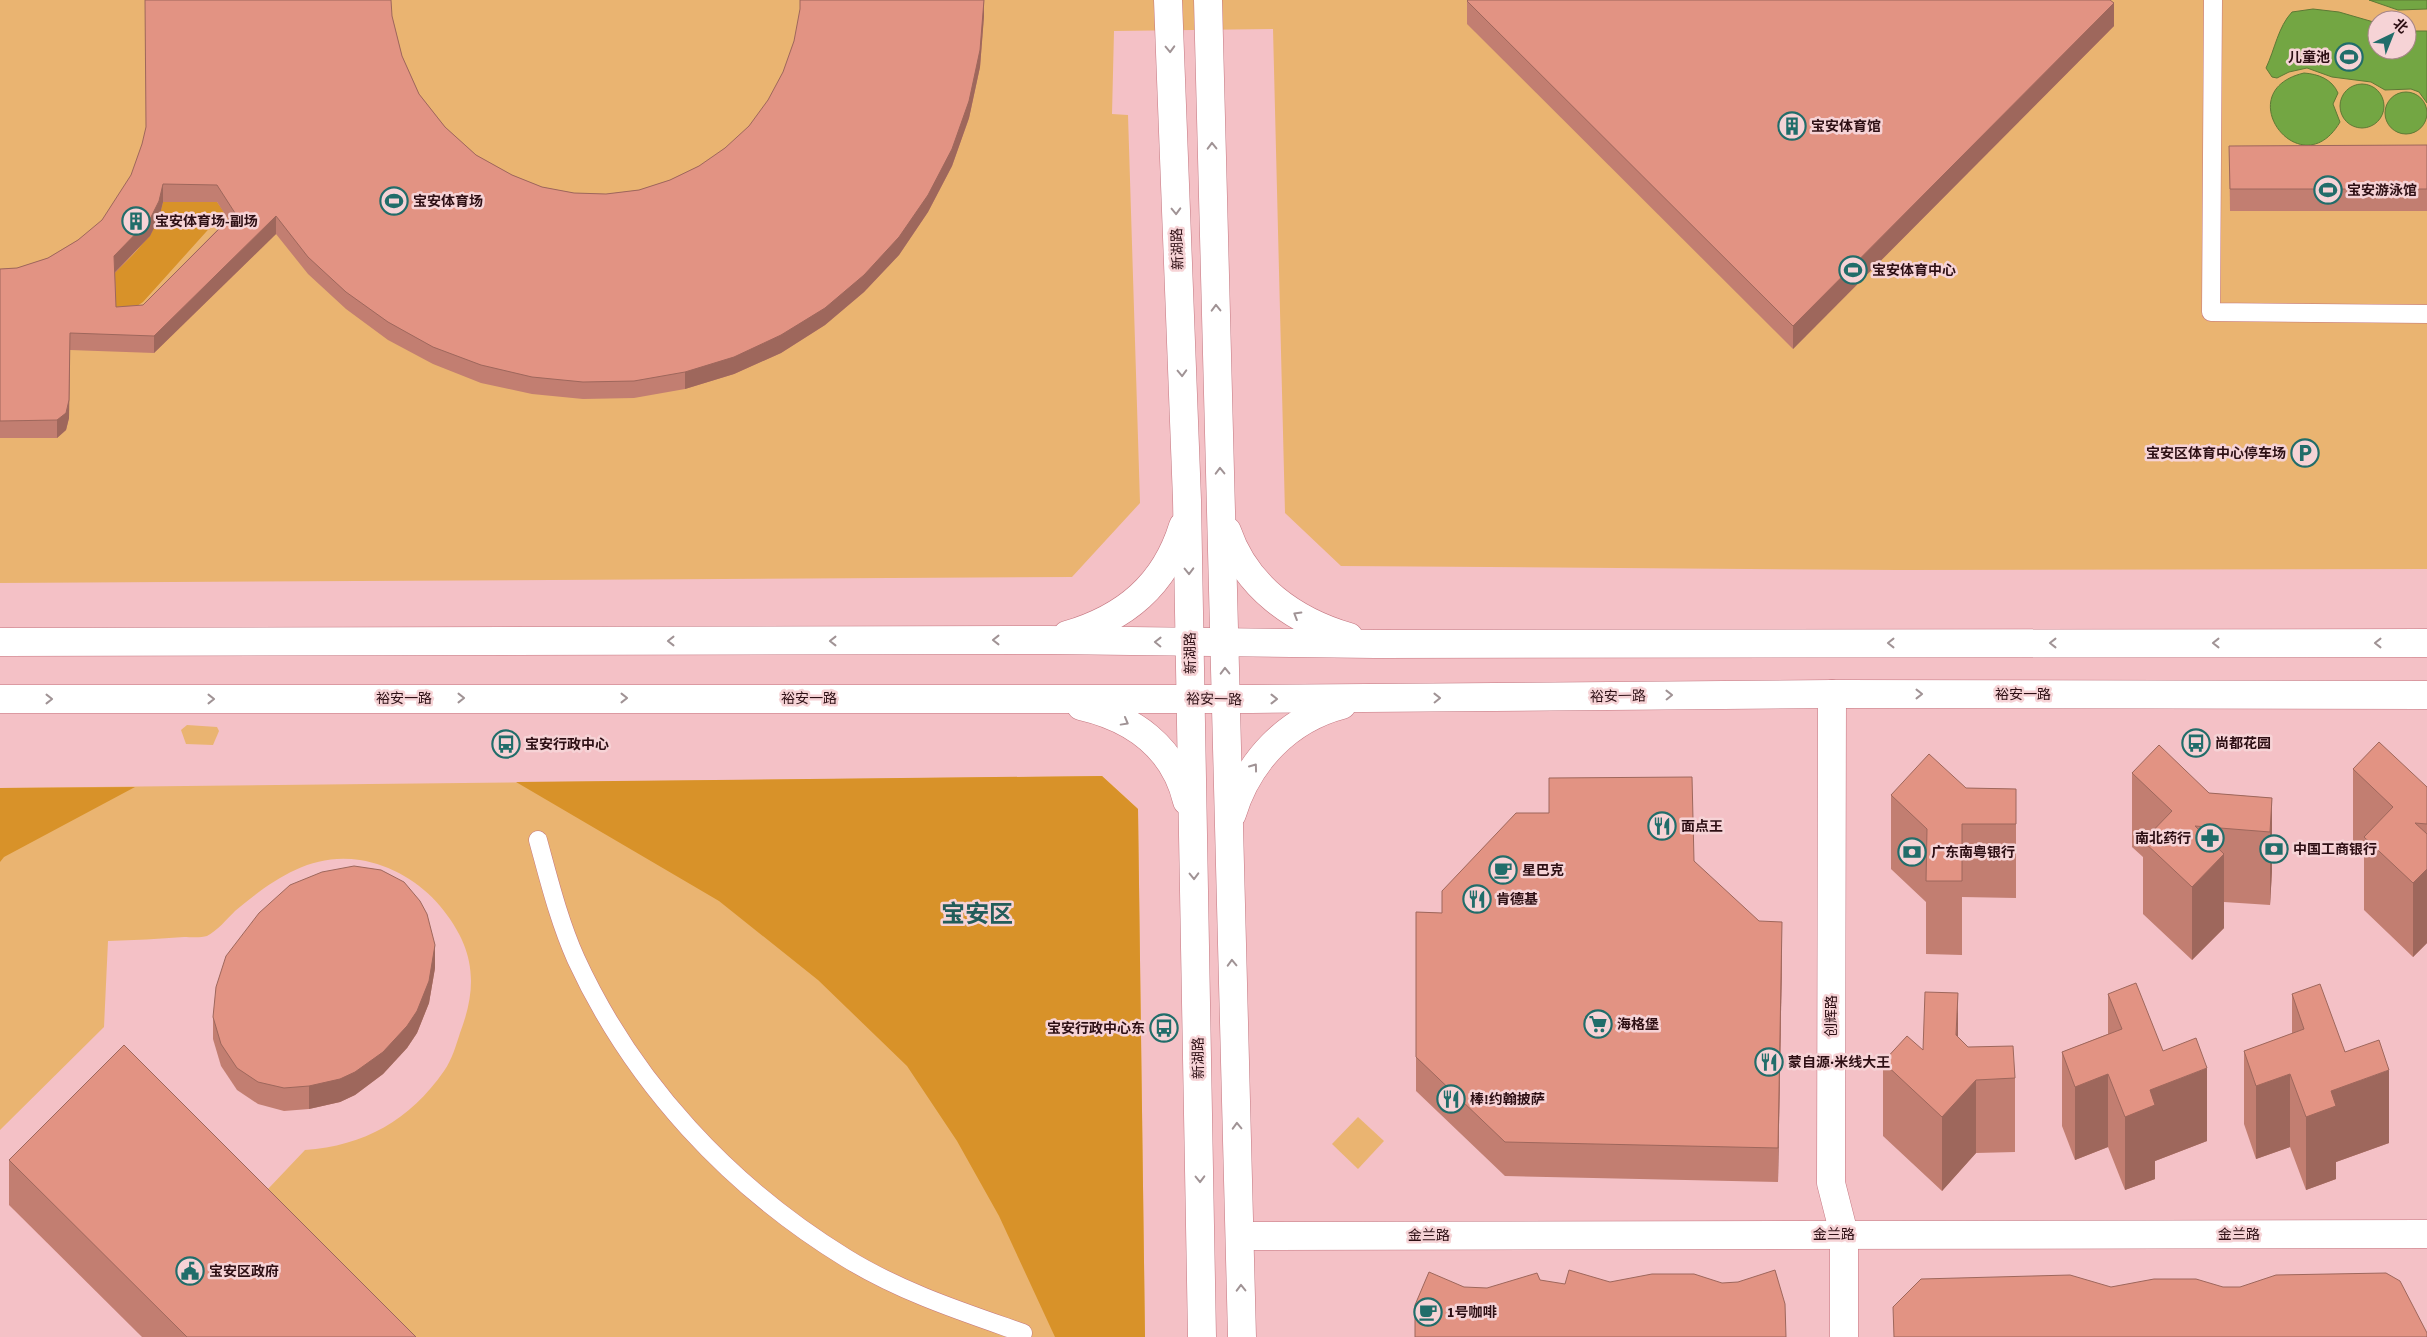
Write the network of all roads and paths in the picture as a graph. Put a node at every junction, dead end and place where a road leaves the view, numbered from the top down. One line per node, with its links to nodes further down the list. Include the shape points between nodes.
1 (1168, 0): 5 (main road, 新湖路, one-way to 5)
2 (1208, 0): 6 (main road, one-way to 2)
3 (2213, 0): 4 (street, via 2211,312)
4 (2427, 314)
5 (1184, 420): 6 (main road, via 1189,434 1198,439 1214,435); 8 (main road, 新湖路)
6 (1219, 422): 7 (main road, one-way to 6)
7 (1221, 497): 12 (main road); 14 (main road, one-way to 7, via 1318,626 1276,602 1262,589 1240,562 1232,546)
8 (1187, 500): 9 (main road, via 1174,551 1150,588 1111,617 1085,630); 11 (main road, 新湖路, one-way to 11)
9 (1049, 640): 10 (main road, one-way to 10); 11 (main road, one-way to 9)
10 (0, 642)
11 (1190, 642): 12 (main road); 19 (main road, 新湖路)
12 (1224, 642): 14 (main road); 20 (main road, one-way to 12)
13 (2427, 643): 14 (main road, one-way to 14)
14 (1375, 644)
15 (1832, 694): 16 (main road, 裕安一路, one-way to 16); 21 (main road, 裕安一路, one-way to 15); 25 (main road, 创辉路, via 1831,1183)
16 (2427, 696)
17 (1045, 698): 18 (main road, 裕安一路, one-way to 17); 19 (main road, 裕安一路); 23 (main road, one-way to 23, via 1109,714 1126,721 1150,738 1173,766 1184,790)
18 (0, 699)
19 (1191, 699): 20 (main road, 裕安一路); 23 (main road, 新湖路)
20 (1226, 699): 21 (main road, 裕安一路, one-way to 21); 22 (main road)
21 (1382, 699): 22 (main road, one-way to 21, via 1236,799 1248,775 1283,735 1330,708)
22 (1228, 827): 27 (main road, one-way to 22)
23 (1194, 828): 29 (main road, 新湖路, one-way to 29)
24 (538, 840): 28 (street, via 576,958 602,1011 645,1075 692,1134 790,1220 847,1259 950,1308)
25 (1844, 1234): 26 (main road, 金兰路); 27 (main road, 金兰路); 31 (main road, 创辉路)
26 (2427, 1234)
27 (1240, 1236): 30 (main road, one-way to 27)
28 (1023, 1333)
29 (1202, 1337)
30 (1242, 1337)
31 (1844, 1337)

